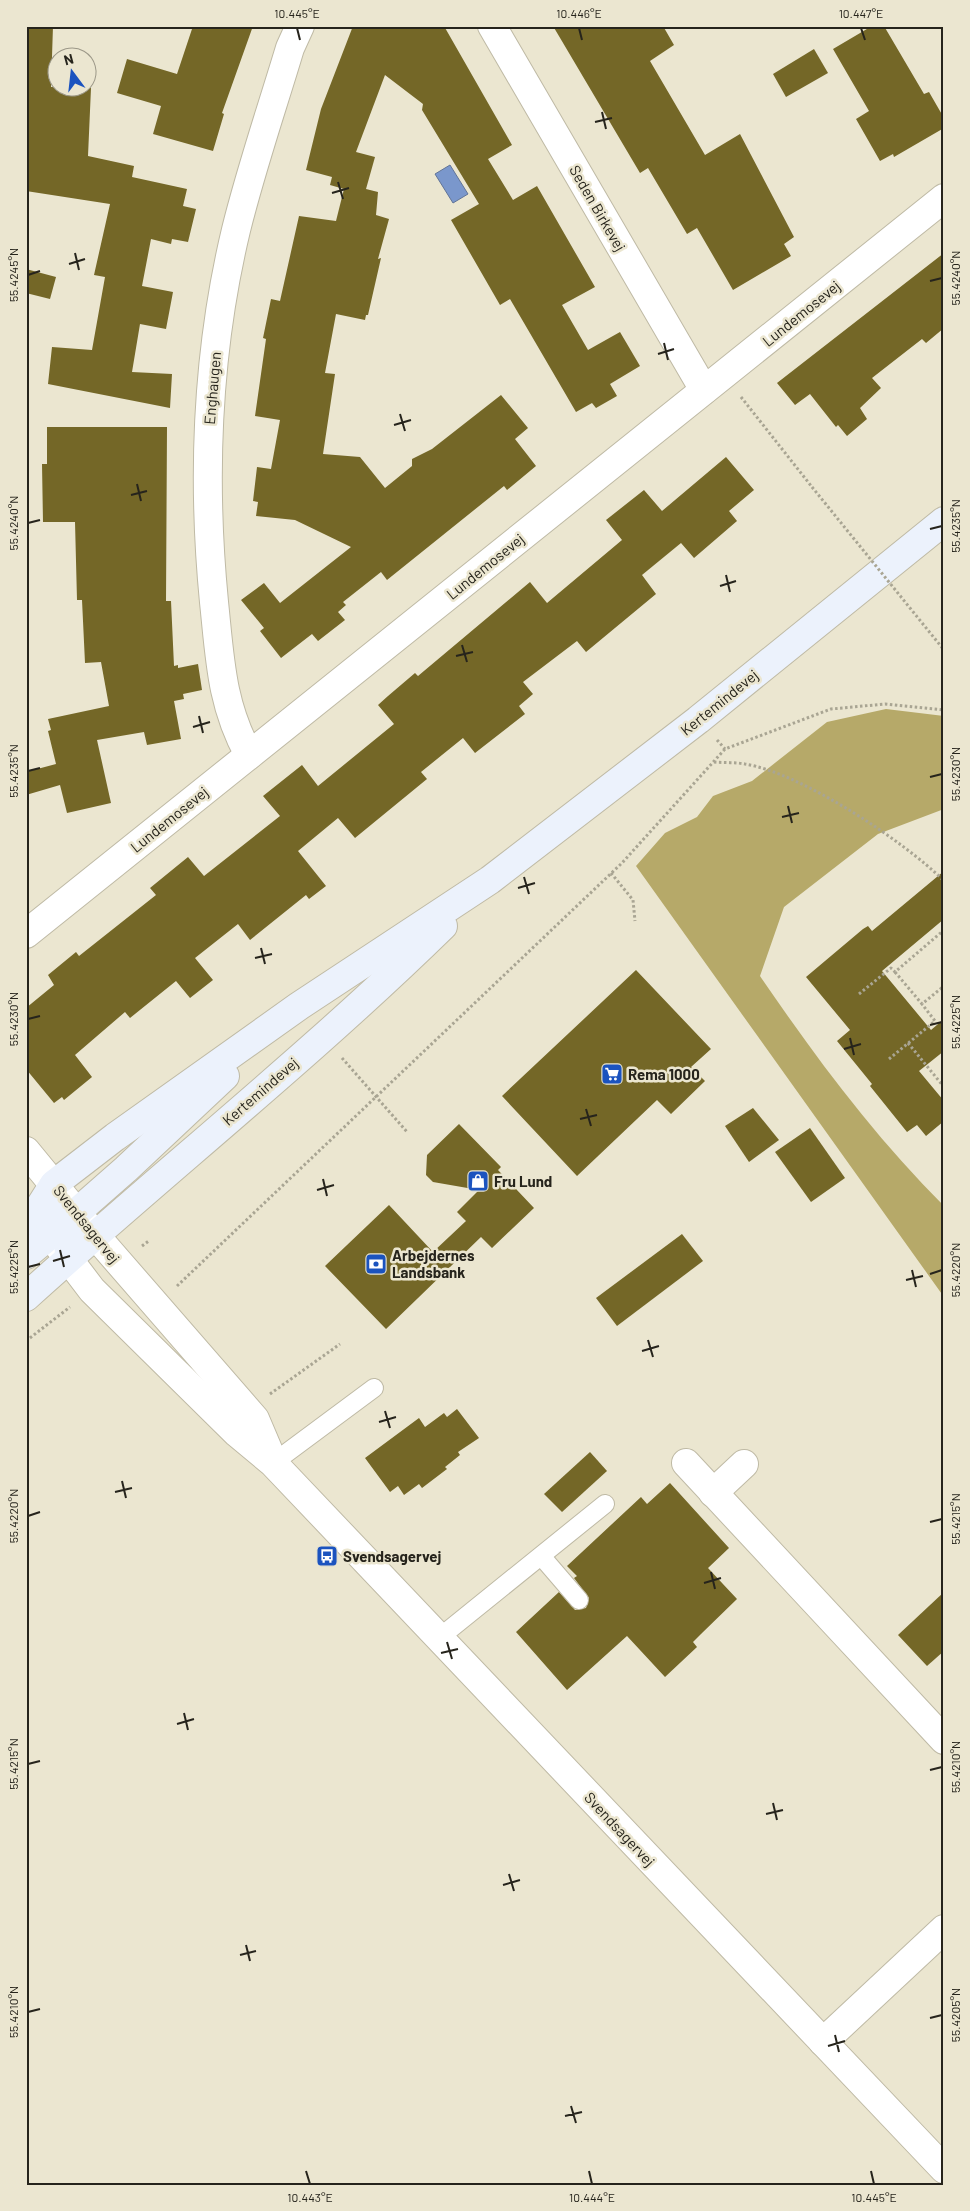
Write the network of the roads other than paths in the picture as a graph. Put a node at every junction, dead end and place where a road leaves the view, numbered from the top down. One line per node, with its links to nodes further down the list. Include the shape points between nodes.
1 (300, 26): 6 (street, Enghaugen, via 290,48 236,230 217,336 208,439 208,539 220,656 227,704 239,737)
2 (492, 26): 4 (street, Seden Birkevej)
3 (944, 198): 4 (street, Lundemosevej)
4 (714, 382): 6 (street, Lundemosevej)
5 (944, 520): 7 (main road, Kertemindevej, via 698,720)
6 (250, 755): 8 (street, Lundemosevej)
7 (490, 880): 9 (main road, Kertemindevej); 14 (main road, Kertemindevej, via 379,989)
8 (26, 934)
9 (299, 1006): 11 (main road, Kertemindevej); 12 (main road)
10 (26, 1151): 11 (street, Svendsagervej)
11 (54, 1184): 12 (street, Svendsagervej); 13 (main road)
12 (77, 1212): 14 (street, Svendsagervej); 16 (main road, via 68,1228)
13 (34, 1218): 15 (main road); 16 (street, Svendsagervej)
14 (95, 1235): 16 (main road, Kertemindevej); 19 (street, Svendsagervej, via 256,1419)
15 (26, 1255)
16 (69, 1258): 17 (main road, Kertemindevej); 19 (street, Svendsagervej, via 92,1290 237,1433)
17 (26, 1297)
18 (374, 1388): 19 (lane)
19 (273, 1463): 26 (street, Svendsagervej)
20 (686, 1463): 22 (street)
21 (744, 1464): 22 (street)
22 (713, 1493): 27 (street)
23 (605, 1504): 24 (lane)
24 (542, 1557): 25 (lane); 26 (lane)
25 (579, 1600)
26 (439, 1638): 29 (street, Svendsagervej)
27 (944, 1740)
28 (944, 1929): 29 (street)
29 (823, 2042): 30 (street, Svendsagervej)
30 (944, 2169)

